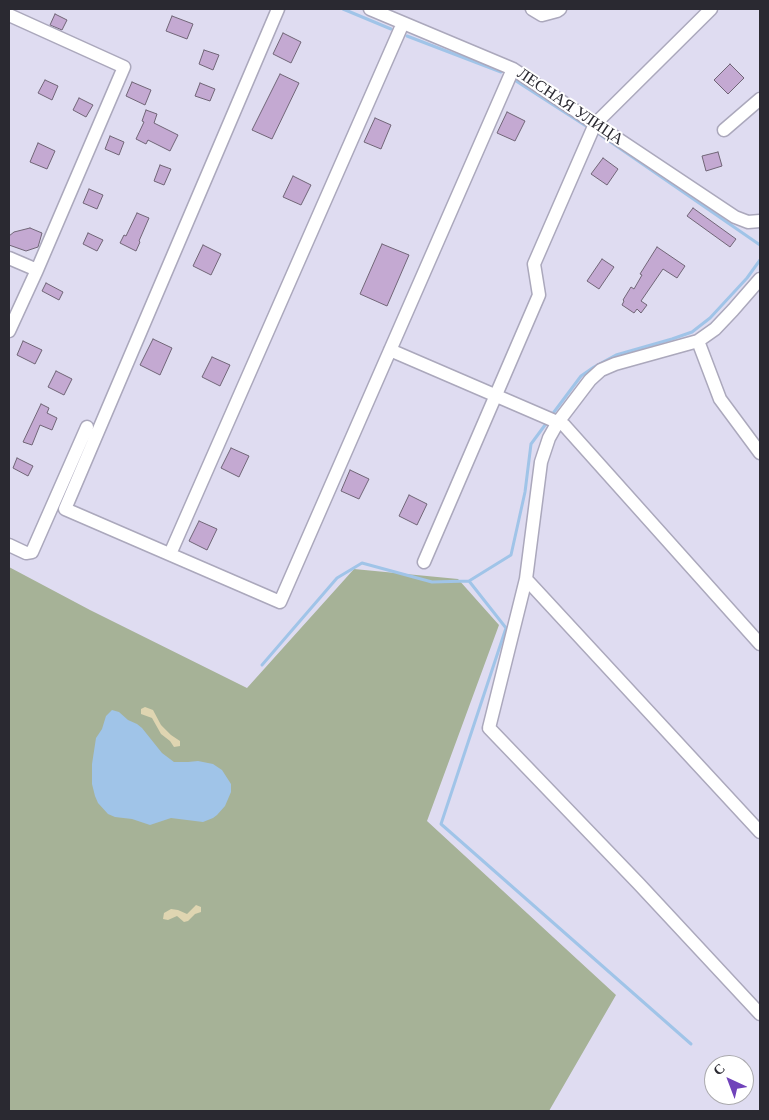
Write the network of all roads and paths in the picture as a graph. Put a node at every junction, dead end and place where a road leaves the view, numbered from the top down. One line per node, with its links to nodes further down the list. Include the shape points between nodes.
1 (278, 9): 24 (street, via 64,509)
2 (370, 9): 7 (street, ЛЕСНАЯ УЛИЦА)
3 (532, 9): 5 (street, via 542,15)
4 (711, 9): 10 (street)
5 (558, 10)
6 (9, 15): 14 (street, via 124,67)
7 (403, 23): 8 (street, ЛЕСНАЯ УЛИЦА); 24 (street)
8 (513, 69): 10 (street, ЛЕСНАЯ УЛИЦА); 18 (street)
9 (760, 99): 11 (street)
10 (595, 124): 12 (street, ЛЕСНАЯ УЛИЦА, via 735,217 748,222); 19 (street, via 534,264 539,296)
11 (724, 130)
12 (760, 221)
13 (9, 258): 14 (street)
14 (37, 270): 16 (street)
15 (760, 279): 17 (street, via 727,316)
16 (9, 331)
17 (698, 341): 20 (street, via 601,370); 22 (street, via 720,399)
18 (390, 350): 19 (street); 24 (street, via 280,602)
19 (496, 396): 20 (street); 25 (street)
20 (558, 422): 26 (street, via 541,462); 27 (street, via 564,424)
21 (87, 427): 23 (street, via 32,552 26,553)
22 (760, 453)
23 (9, 545)
24 (170, 554)
25 (424, 562)
26 (526, 580): 28 (street); 29 (street, via 489,728)
27 (760, 644)
28 (760, 832)
29 (760, 1014)

